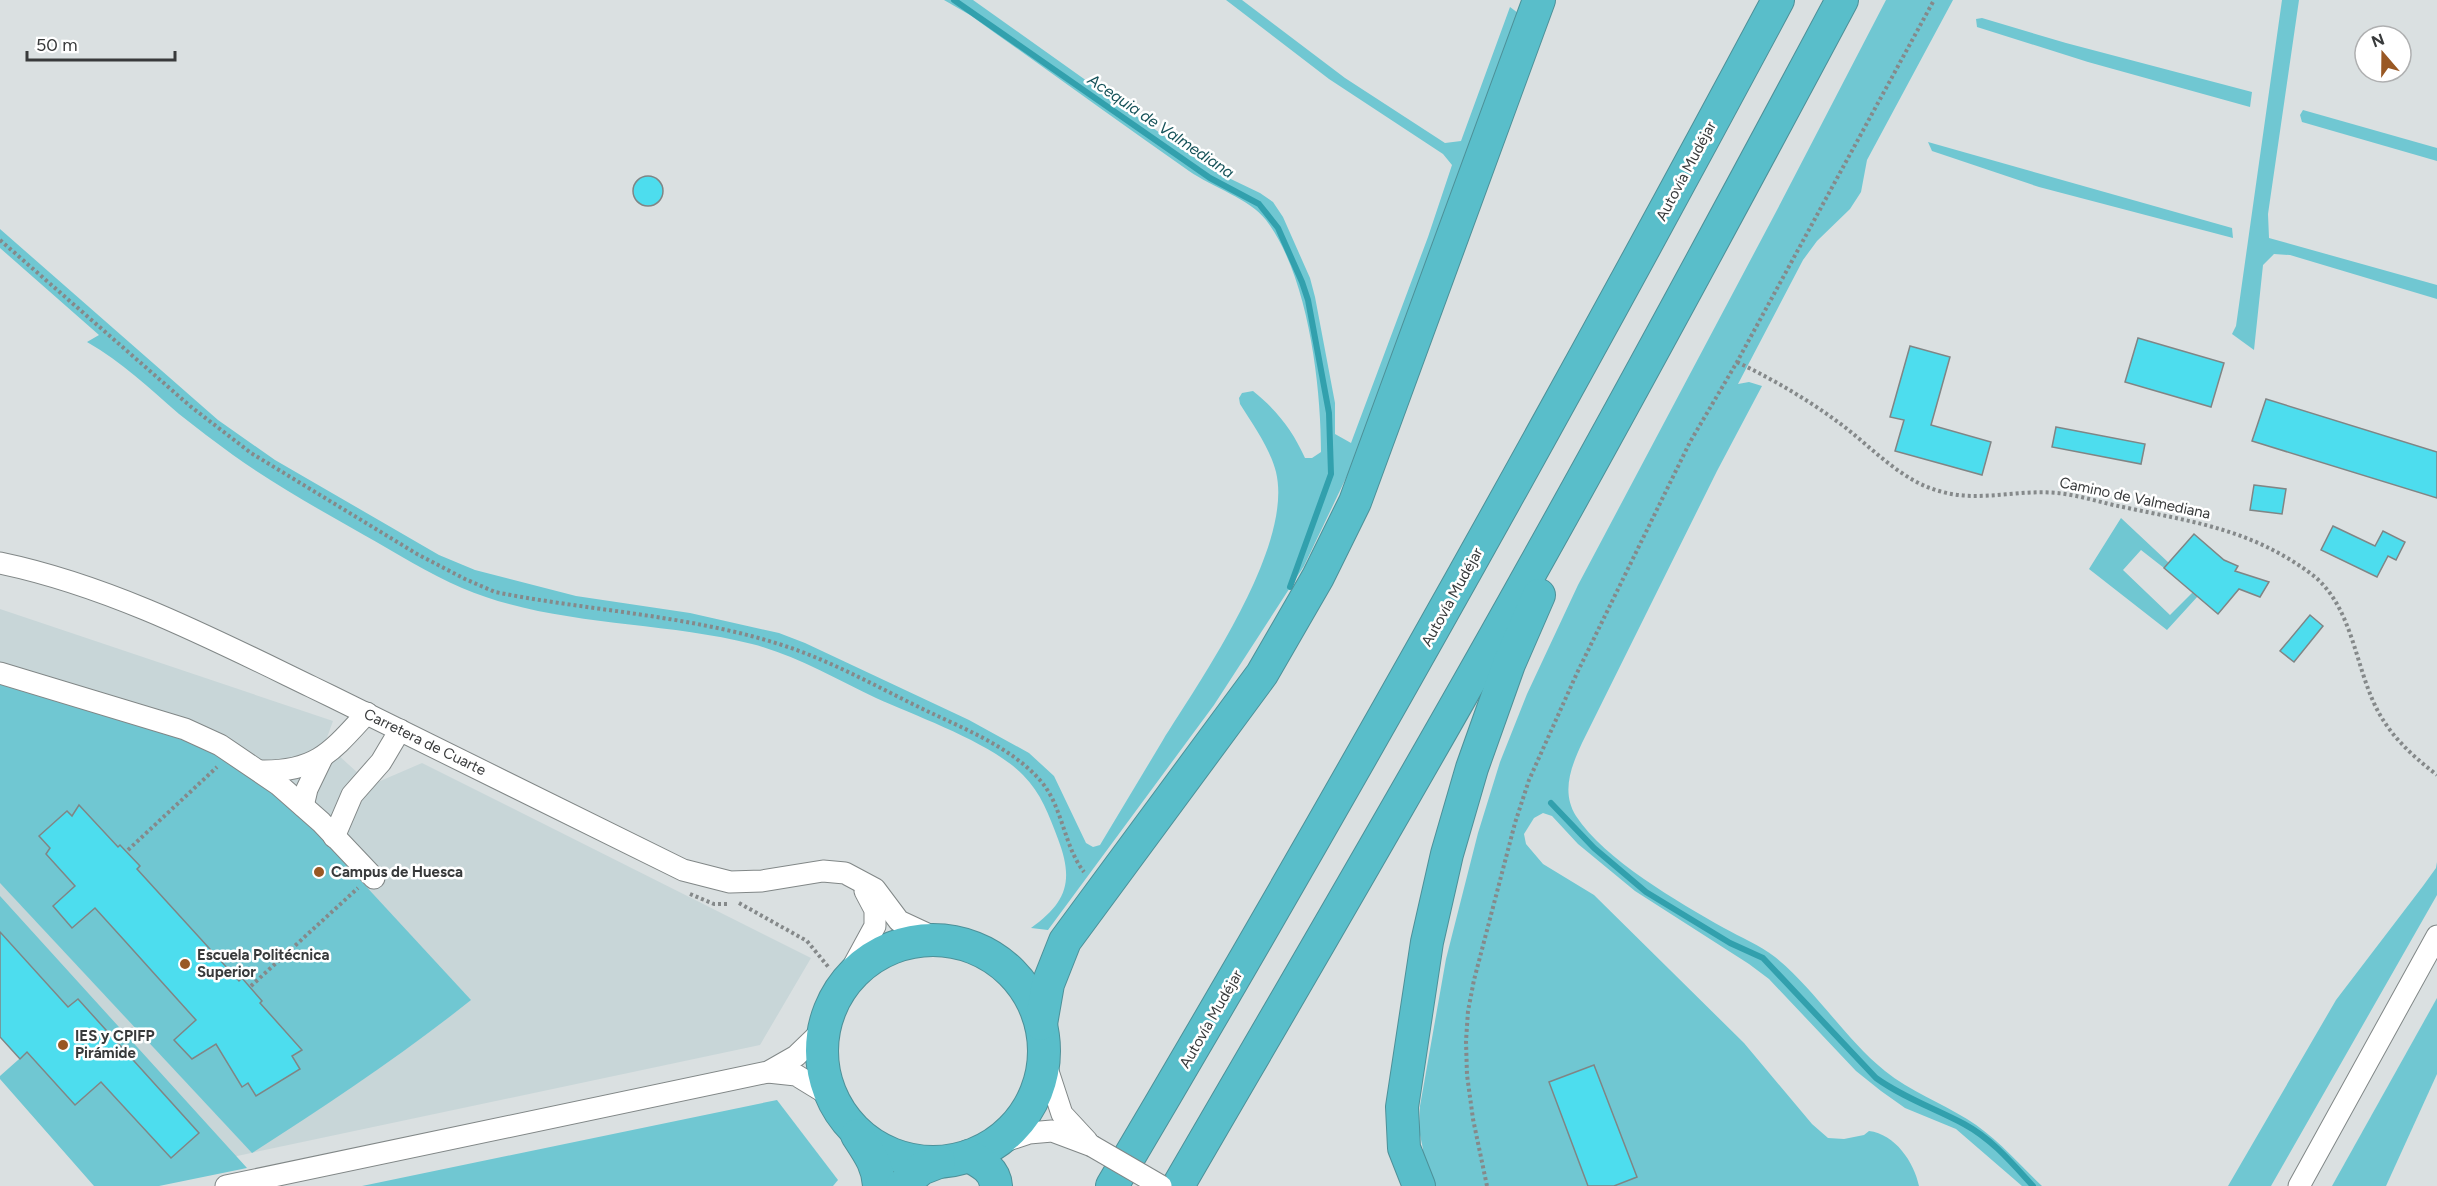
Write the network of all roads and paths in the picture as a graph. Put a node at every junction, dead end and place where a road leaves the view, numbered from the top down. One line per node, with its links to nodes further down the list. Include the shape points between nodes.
1 (1539, 0): 23 (highway, via 1355,502 1318,577 1262,674)
2 (1778, 0): 43 (highway, Autovía Mudéjar, via 1458,587)
3 (1842, 0): 7 (highway)
4 (1935, 0): 6 (path)
5 (0, 240): 23 (path, via 172,391 251,453 328,502 465,579 495,592 699,625 782,645 1010,754 1048,790 1080,867)
6 (1737, 363): 15 (path, Camino de Valmediana, via 1783,386 1892,466 1940,492 1970,497 2057,493 2206,524 2254,539 2286,557 2329,590 2384,723 2405,749); 47 (path, via 1689,442 1577,673 1529,780 1515,824 1474,980 1466,1041 1473,1119)
7 (1551, 536): 45 (highway); 46 (highway, via 1550,574 1509,664 1479,746 1447,854 1427,942 1402,1107 1404,1148)
8 (0, 563): 10 (street, Carretera de Cuarte, via 77,584 161,615)
9 (0, 673): 12 (street, via 185,729)
10 (367, 713): 11 (street, Carretera de Cuarte); 13 (street)
11 (400, 730): 16 (street, via 381,762); 21 (street, Carretera de Cuarte, via 697,876 730,882 823,871)
12 (233, 752): 14 (street); 19 (path)
13 (322, 758): 14 (street, via 293,769); 17 (street, via 307,789)
14 (261, 771): 17 (street)
15 (2437, 776)
16 (351, 795): 17 (street, via 325,809); 18 (street)
17 (307, 810): 18 (street)
18 (334, 837): 20 (street)
19 (128, 850)
20 (370, 873): 29 (path, via 362,885)
21 (853, 876): 25 (street, via 874,889 899,921); 28 (street, via 871,900 877,918 871,937)
22 (681, 890): 28 (path, via 714,904 747,906 807,941)
23 (1103, 890): 26 (highway)
24 (2437, 936): 48 (street)
25 (942, 941): 27 (highway, via 979,950); 28 (highway, via 911,943 882,953)
26 (1065, 941): 27 (highway, via 1030,958); 30 (highway, via 1047,984)
27 (996, 960): 30 (highway, via 1029,994)
28 (836, 985): 31 (highway)
29 (251, 986)
30 (1041, 1024): 32 (highway)
31 (824, 1029): 33 (street, via 796,1056); 34 (highway, via 823,1064)
32 (1044, 1059): 36 (street, via 1062,1114); 37 (highway, via 1029,1108 1006,1134)
33 (768, 1072): 34 (street, via 796,1075); 39 (street)
34 (832, 1097): 35 (highway)
35 (849, 1124): 38 (highway, via 890,1153); 40 (highway, via 872,1157)
36 (1092, 1146): 37 (street, via 1052,1131 1029,1133); 44 (street, bridge)
37 (981, 1150): 38 (highway); 42 (highway)
38 (939, 1162): 41 (highway, via 921,1169)
39 (226, 1186)
40 (879, 1186)
41 (902, 1186)
42 (996, 1186)
43 (1112, 1186)
44 (1161, 1186)
45 (1178, 1186)
46 (1419, 1186)
47 (1487, 1186)
48 (2299, 1186)

